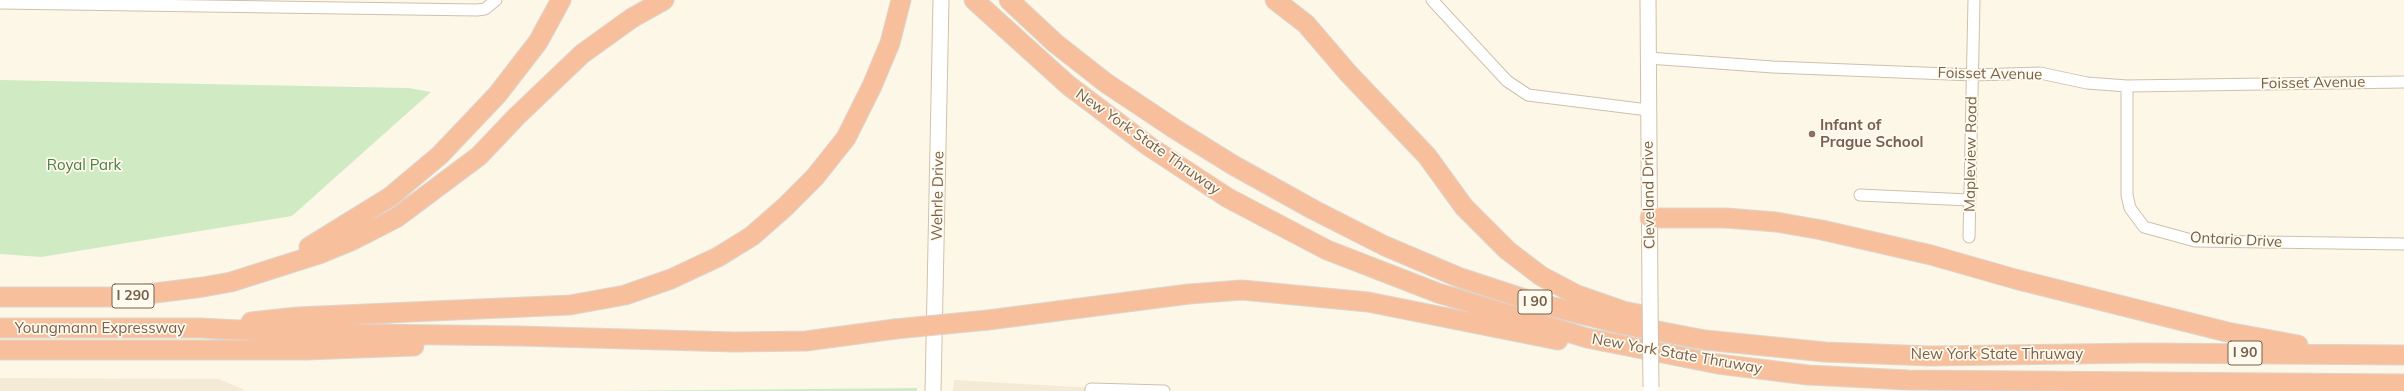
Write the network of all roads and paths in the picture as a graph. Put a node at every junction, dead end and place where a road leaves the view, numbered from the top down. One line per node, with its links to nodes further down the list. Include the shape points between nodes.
1 (496, 0): 12 (street, via 485,9 477,10)
2 (561, 0): 24 (highway, via 534,48 497,94 440,155 390,197 340,230)
3 (664, 0): 24 (highway, via 632,18 582,54 479,156 396,218 346,243)
4 (901, 0): 27 (highway, via 890,43 846,138 815,177 785,207 752,236 718,257 670,279 625,295 570,305 297,317)
5 (941, 0): 38 (street, Wehrle Drive)
6 (974, 0): 30 (highway, New York State Thruway / I 90, via 1068,85 1150,147 1228,198 1327,250 1438,293 1587,338)
7 (1009, 0): 31 (highway, New York State Thruway / I 90, via 1055,43 1106,83 1175,130 1233,165 1385,246 1458,277 1537,303 1621,324 1705,340 1825,352 1930,356)
8 (1275, 0): 31 (highway, via 1306,24 1348,73 1427,156 1464,208 1507,250 1541,276 1577,295 1623,311 1703,328 1788,338 2048,346)
9 (1432, 0): 18 (street, via 1507,81 1528,95)
10 (1648, 0): 14 (street, Cleveland Drive)
11 (1974, 0): 15 (street, Mapleview Road)
12 (75, 2): 13 (street)
13 (0, 3)
14 (1648, 58): 15 (street, Foisset Avenue, via 1773,67); 18 (street, Cleveland Drive)
15 (1973, 75): 17 (street, Foisset Avenue, via 2040,73 2087,83); 20 (street, Mapleview Road)
16 (2404, 82): 17 (street, Foisset Avenue)
17 (2127, 86): 23 (street, Ontario Drive, via 2127,195 2133,213 2144,227 2195,241)
18 (1648, 110): 21 (street, Cleveland Drive)
19 (1860, 195): 20 (street)
20 (1969, 200): 22 (street, Mapleview Road)
21 (1650, 218): 32 (highway, via 1776,222 1822,230 1931,255 2227,332); 36 (street, Cleveland Drive, bridge)
22 (1969, 237)
23 (2404, 244)
24 (263, 272): 25 (highway, Youngmann Expressway / I 290, via 231,282 146,295)
25 (0, 297)
26 (0, 328): 27 (highway, Youngmann Expressway / I 290)
27 (200, 328): 28 (highway, via 299,334)
28 (519, 336): 29 (highway, via 360,349); 30 (highway, bridge, via 734,342 806,340 1189,294 1242,290 1368,302 1581,344)
29 (0, 350)
30 (1639, 350): 34 (highway, New York State Thruway / I 90, via 1718,364 1823,376 1908,380)
31 (2142, 352): 32 (highway, New York State Thruway / I 90)
32 (2348, 354): 33 (highway, New York State Thruway / I 90)
33 (2404, 355)
34 (2323, 383): 35 (highway, New York State Thruway / I 90); 41 (highway)
35 (2404, 384)
36 (1651, 389)
37 (1138, 390): 39 (street); 40 (street)
38 (933, 391)
39 (1091, 391)
40 (1164, 391)
41 (2142, 391)

